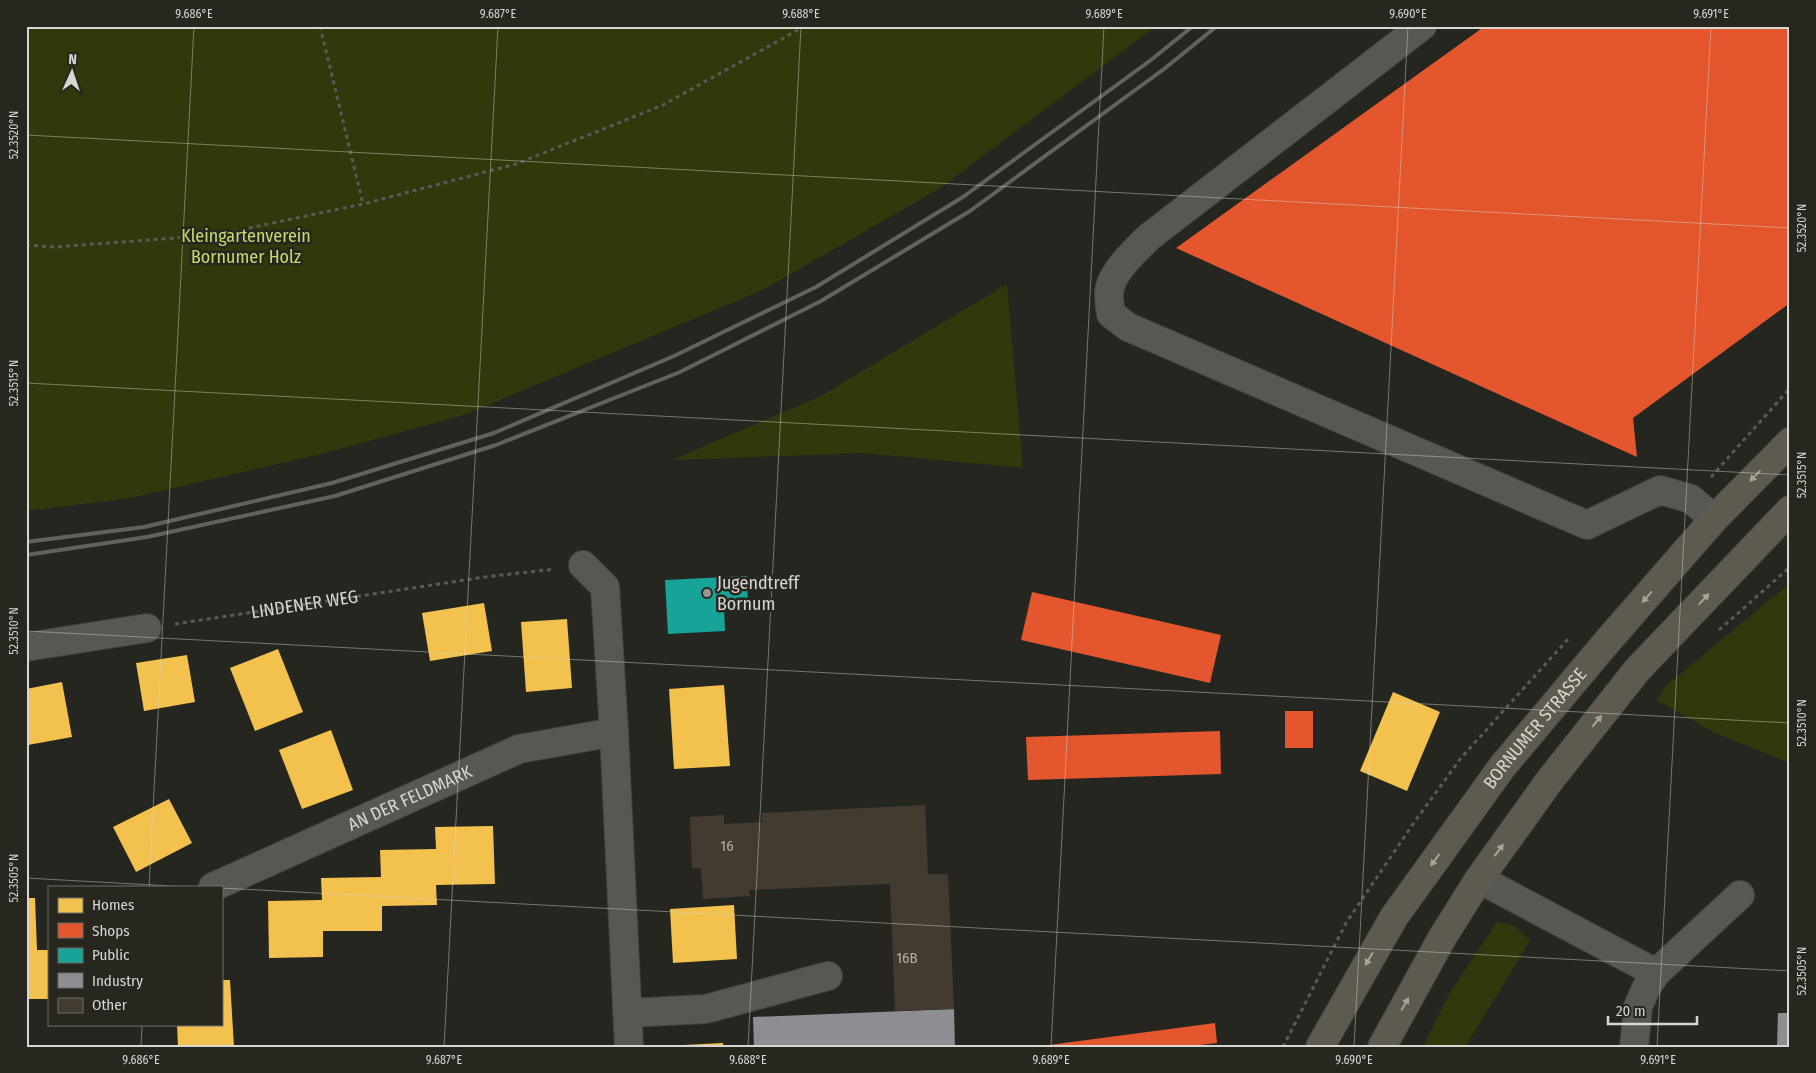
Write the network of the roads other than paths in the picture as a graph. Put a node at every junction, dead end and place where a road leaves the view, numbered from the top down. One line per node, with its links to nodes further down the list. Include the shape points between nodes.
1 (1422, 26): 4 (street, via 1148,237 1124,262 1112,283 1109,293 1111,314 1128,327 1587,525 1660,490 1691,499)
2 (1790, 442): 4 (main road, BORNUMER STRASSE, one-way to 4)
3 (1790, 510): 9 (main road, one-way to 3, via 1550,780 1638,670)
4 (1714, 519): 16 (main road, BORNUMER STRASSE, one-way to 16, via 1502,767 1394,917)
5 (583, 565): 8 (street, via 605,587)
6 (147, 628): 7 (street)
7 (26, 647)
8 (614, 732): 10 (street, AN DER FELDMARK, via 519,748); 14 (street)
9 (1479, 879): 12 (street); 17 (main road, one-way to 9, via 1442,938)
10 (215, 886)
11 (1740, 895): 12 (street)
12 (1656, 973): 18 (street, via 1638,1007)
13 (828, 976): 14 (street, via 706,1010)
14 (627, 1013): 15 (street)
15 (629, 1047)
16 (1320, 1047)
17 (1382, 1047)
18 (1634, 1047)

